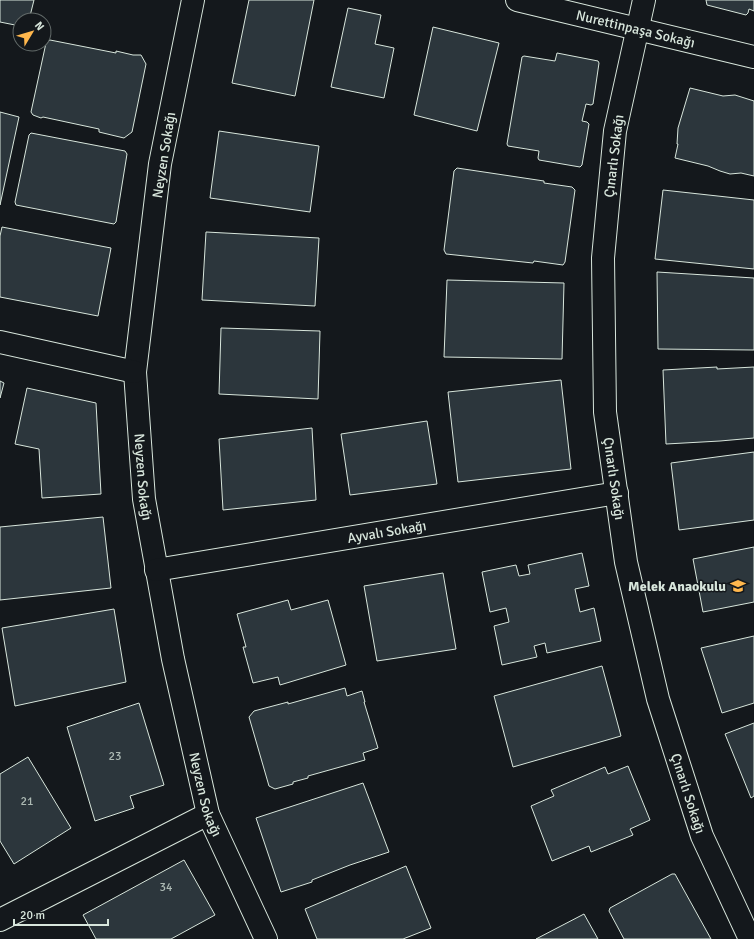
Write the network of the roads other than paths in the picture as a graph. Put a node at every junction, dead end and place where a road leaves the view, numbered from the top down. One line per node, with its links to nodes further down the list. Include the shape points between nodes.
1 (193, 0): 7 (street, Neyzen Sokağı, via 160,164)
2 (517, 0): 4 (street, Nurettinpaşa Sokağı)
3 (644, 0): 4 (street, Çınarlı Sokağı)
4 (637, 29): 5 (street, Nurettinpaşa Sokağı); 8 (street, Çınarlı Sokağı, via 615,131 603,258 605,412)
5 (754, 57)
6 (0, 342): 7 (street)
7 (135, 372): 9 (street, Neyzen Sokağı, via 144,499)
8 (617, 493): 9 (street, Ayvalı Sokağı); 13 (street, Çınarlı Sokağı, via 626,562 658,699 702,836)
9 (156, 570): 10 (street, Neyzen Sokağı)
10 (208, 814): 11 (street); 12 (street, Neyzen Sokağı)
11 (0, 920)
12 (266, 939)
13 (750, 939)

